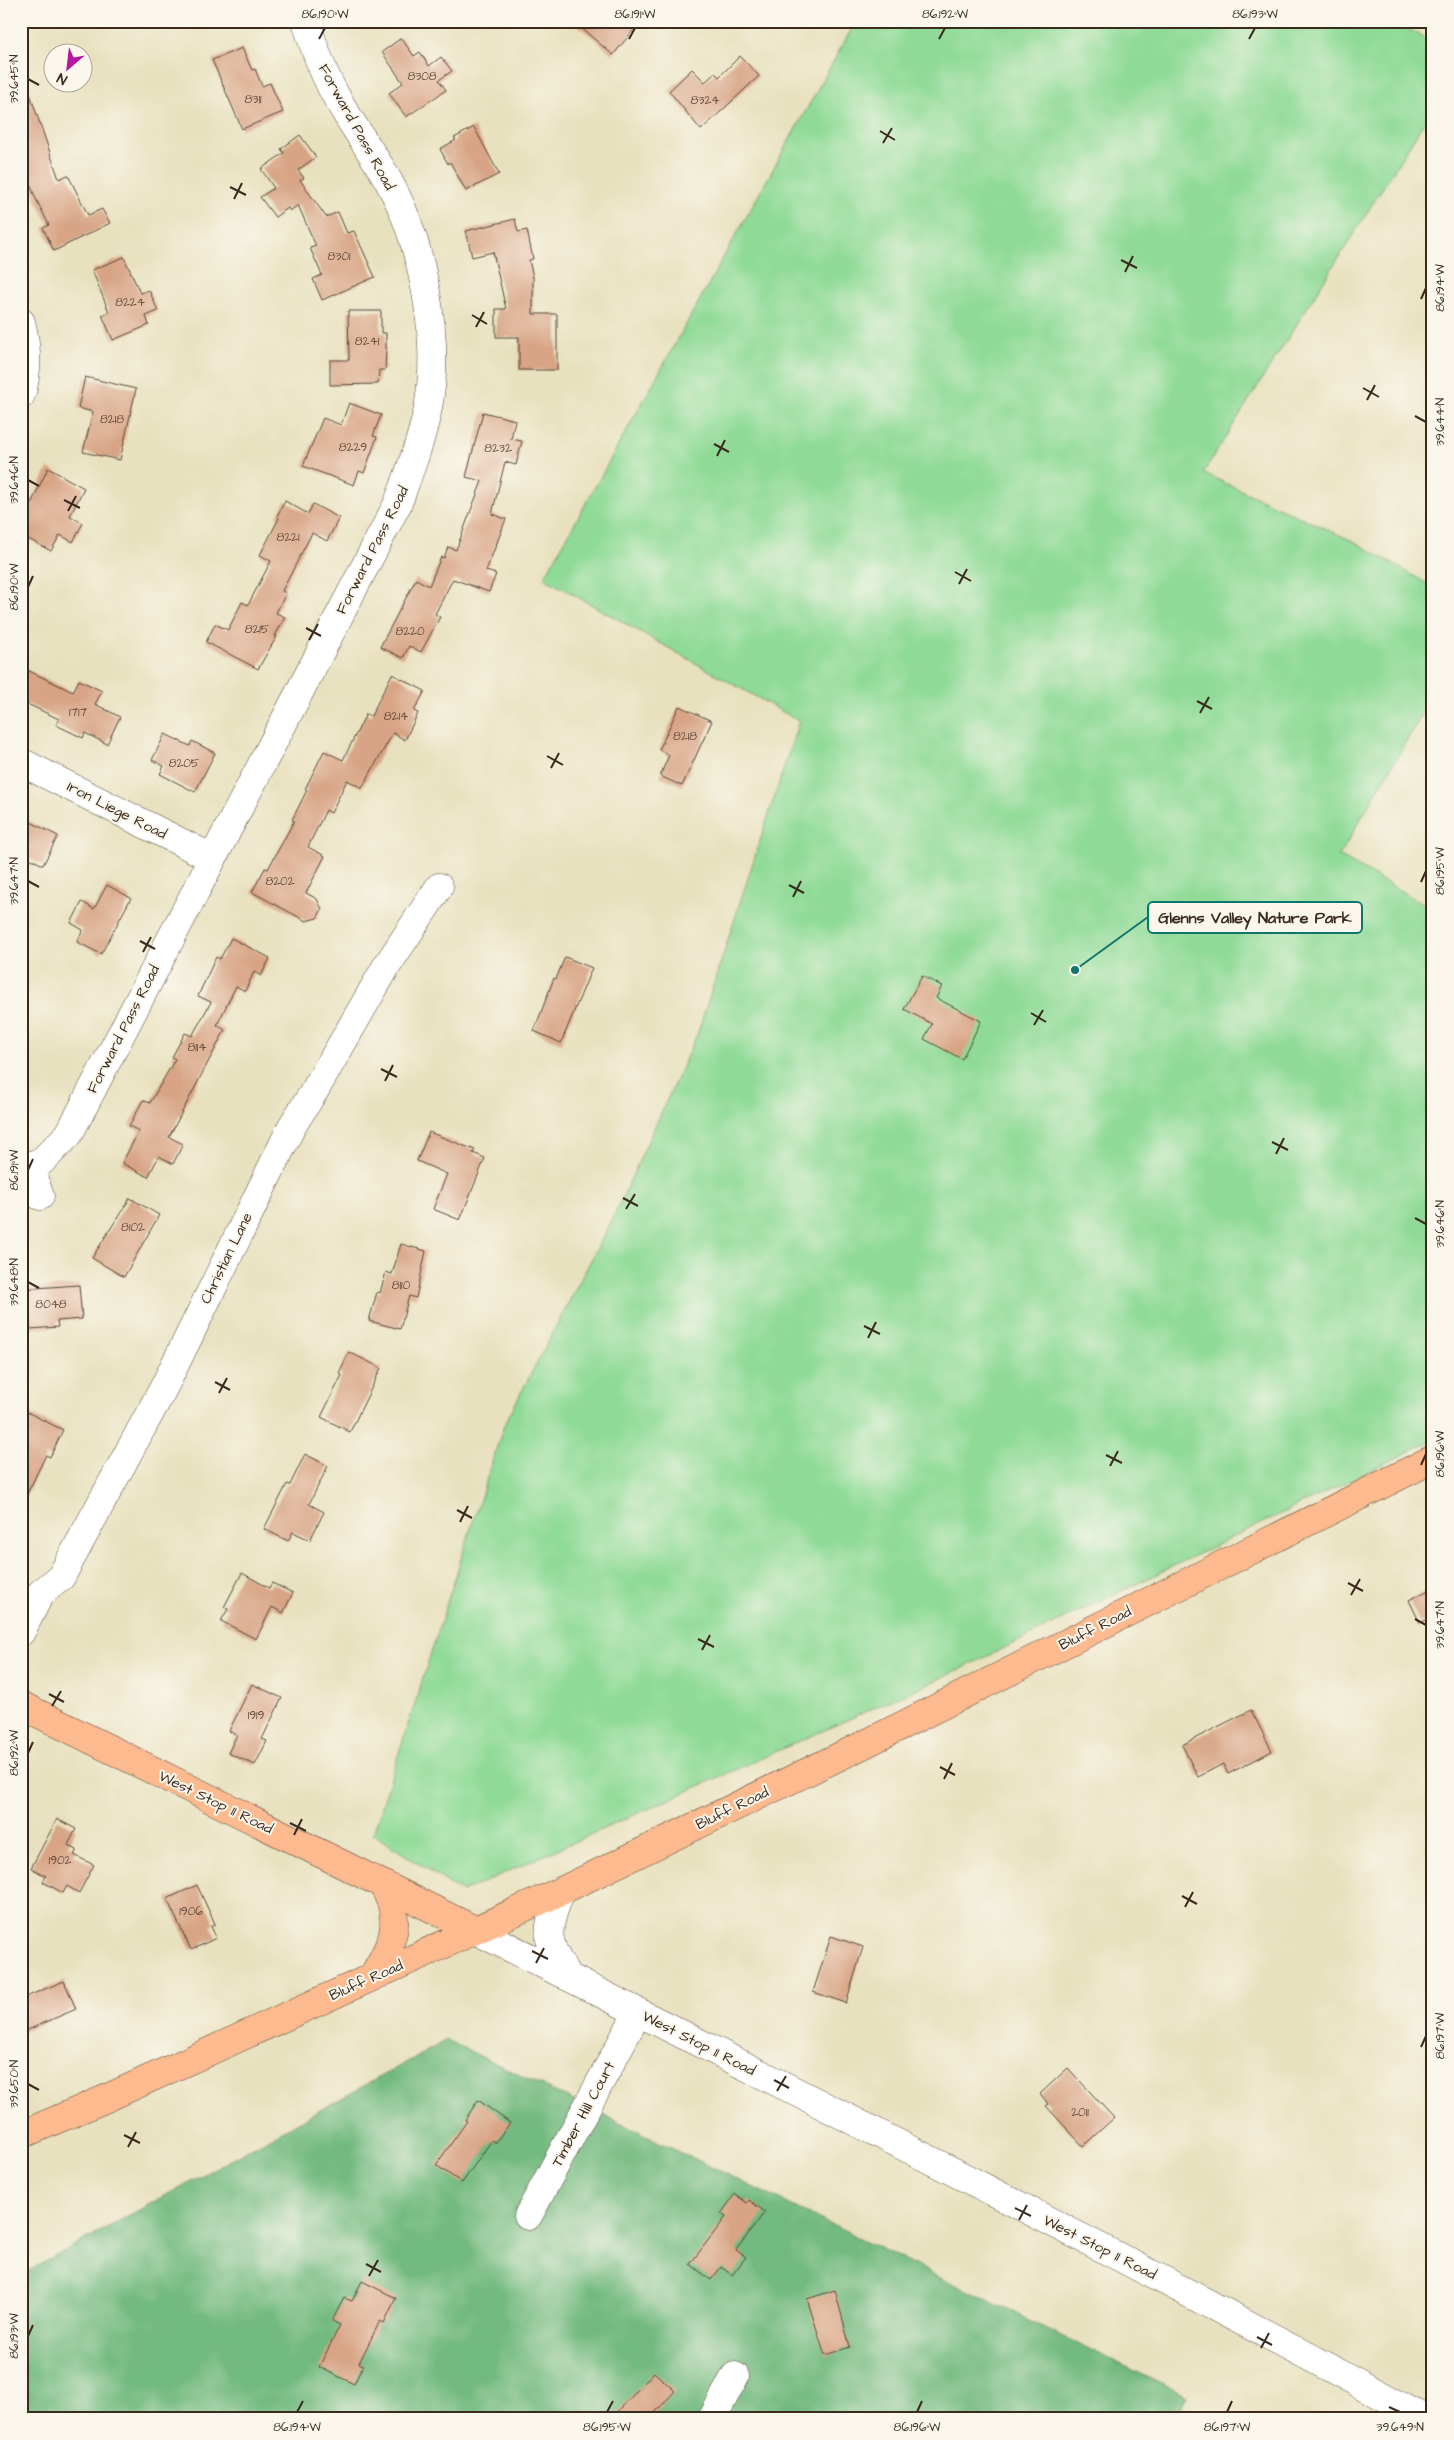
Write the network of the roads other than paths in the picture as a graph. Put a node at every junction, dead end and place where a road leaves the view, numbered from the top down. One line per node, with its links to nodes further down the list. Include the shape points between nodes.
1 (306, 21): 5 (street, Forward Pass Road, via 324,72 390,183 420,256 432,333 429,400 418,449 398,503)
2 (21, 322): 3 (street, via 27,378)
3 (21, 395)
4 (21, 762): 5 (street, Iron Liege Road)
5 (212, 858): 7 (street, Forward Pass Road, via 69,1134 41,1162)
6 (439, 887): 10 (street, Christian Lane, via 386,967 292,1126 155,1403 61,1577 40,1594)
7 (25, 1167): 8 (street)
8 (40, 1196)
9 (1433, 1459): 13 (main road, Bluff Road, via 872,1740)
10 (21, 1632)
11 (21, 1705): 12 (main road, West Stop 11 Road)
12 (382, 1884): 14 (main road, West Stop 11 Road); 15 (main road, via 393,1908 394,1932)
13 (561, 1891): 14 (main road, Bluff Road); 16 (street, via 549,1926 549,1944)
14 (475, 1930): 15 (main road, Bluff Road); 16 (street, West Stop 11 Road)
15 (373, 1976): 18 (main road, Bluff Road)
16 (568, 1977): 17 (street, West Stop 11 Road)
17 (638, 2012): 19 (street, Timber Hill Court); 22 (street, West Stop 11 Road, via 929,2158 1272,2336)
18 (21, 2135)
19 (528, 2216)
20 (735, 2376): 21 (street)
21 (712, 2419)
22 (1424, 2419)

